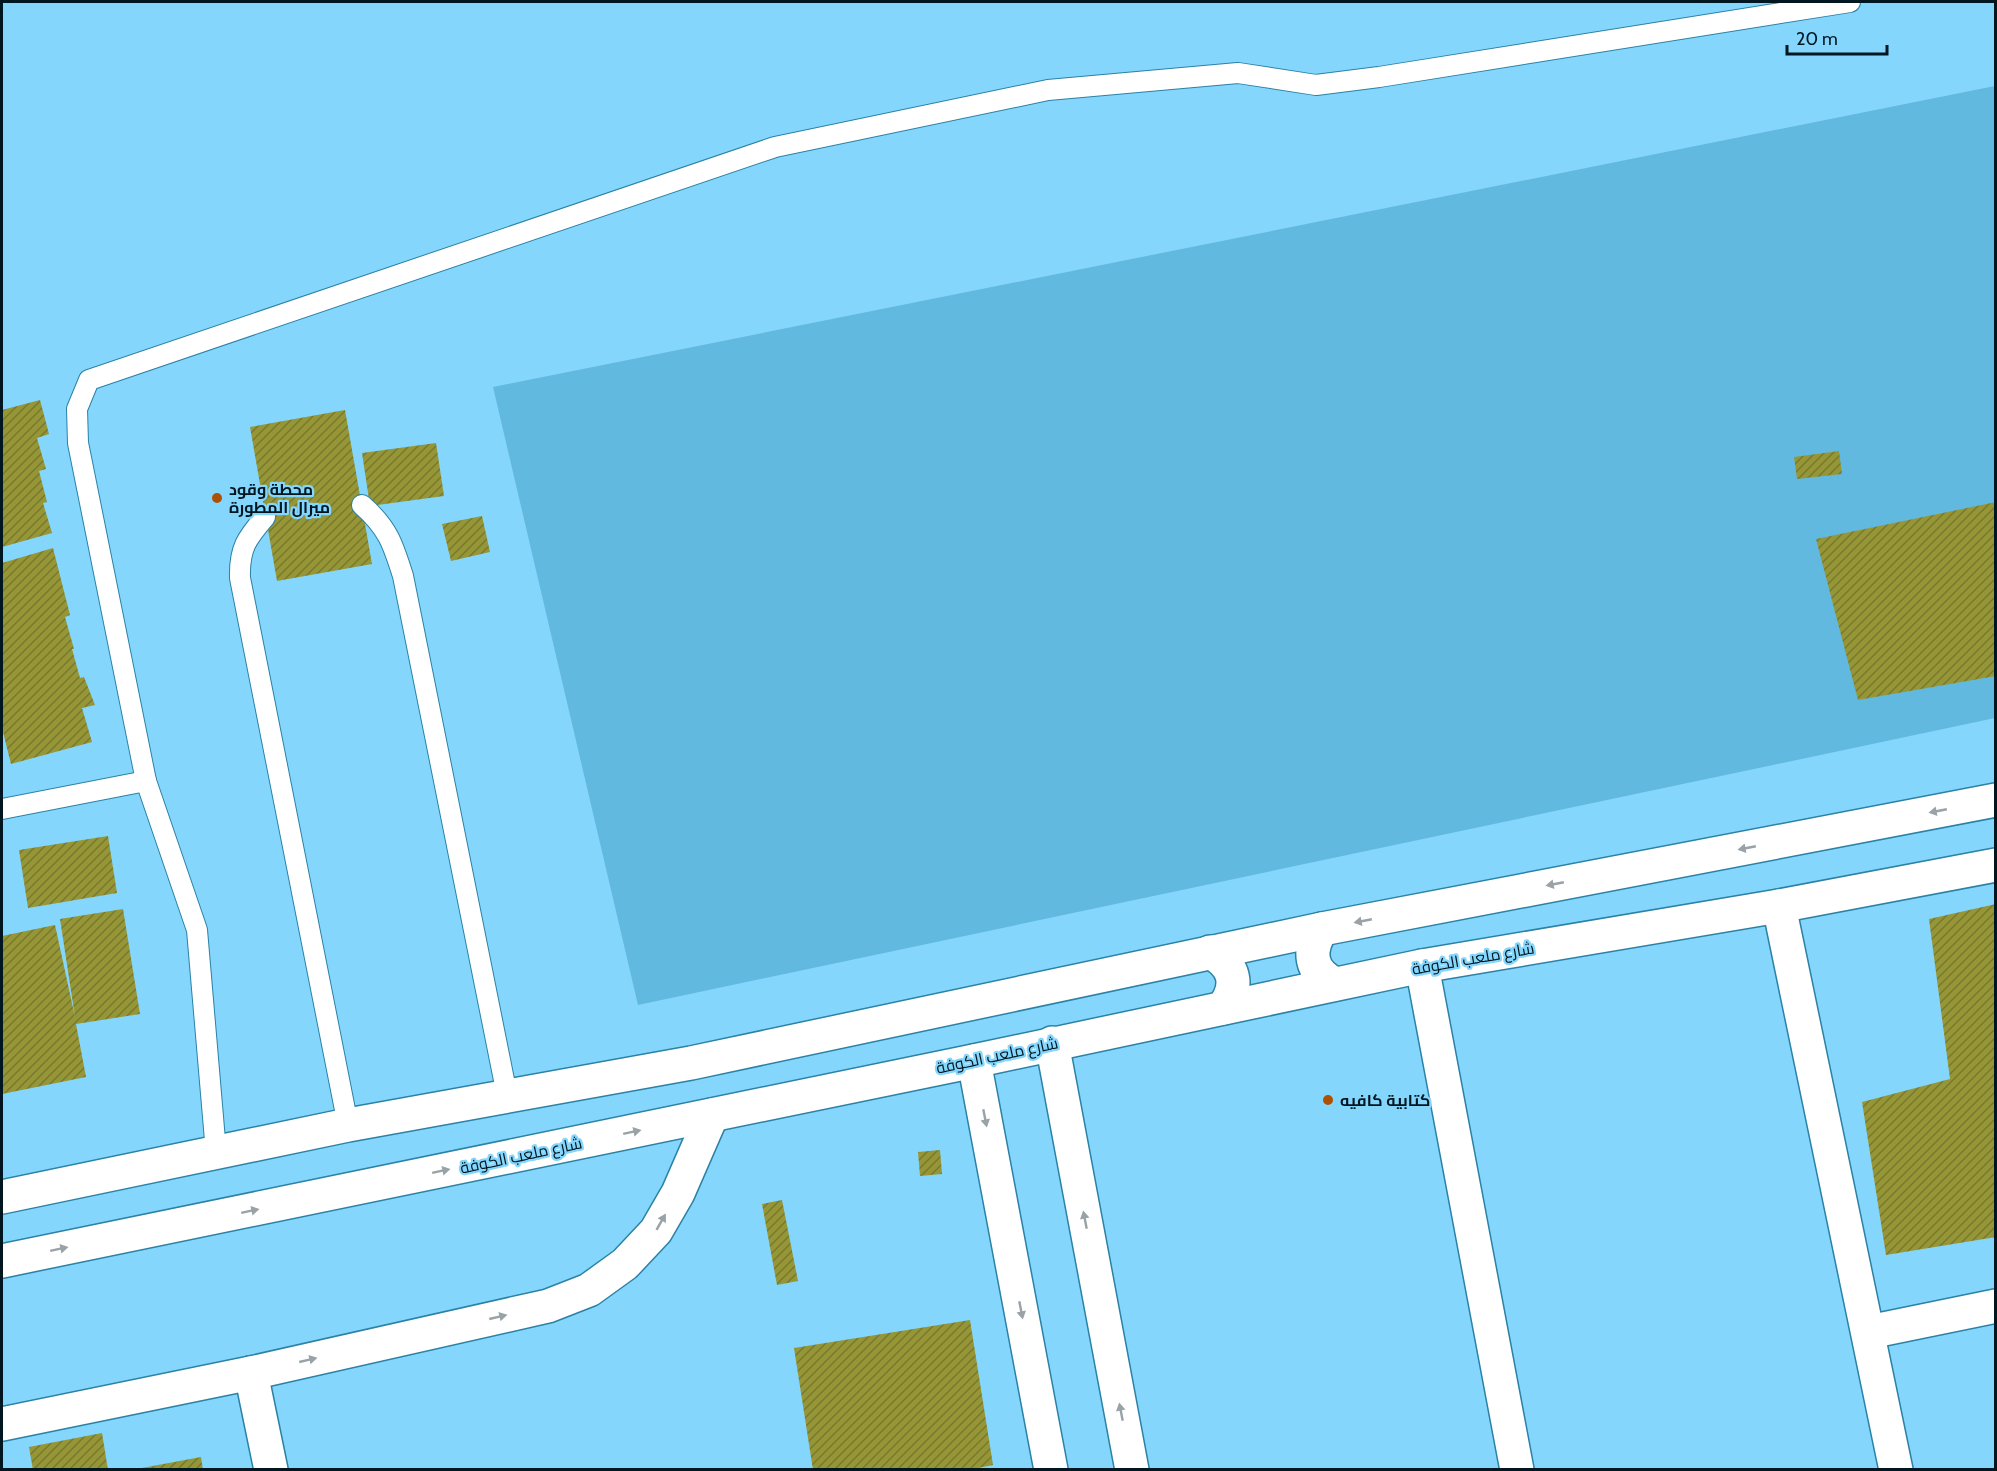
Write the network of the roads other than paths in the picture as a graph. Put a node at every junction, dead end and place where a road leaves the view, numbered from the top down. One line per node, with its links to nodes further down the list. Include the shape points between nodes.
1 (1850, 2): 4 (lane, via 1316,85 1238,73 1048,90 776,147 89,380 77,409 78,443)
2 (362, 505): 16 (lane, via 391,538 403,576)
3 (265, 516): 18 (lane, via 247,538 241,553 240,578)
4 (146, 781): 6 (lane); 19 (lane, via 197,930)
5 (1995, 800): 9 (main road, one-way to 9)
6 (2, 809)
7 (1995, 865): 8 (main road, شارع ملعب الكوفة)
8 (1779, 906): 11 (main road, شارع ملعب الكوفة); 23 (main road)
9 (1322, 929): 10 (main road); 12 (main road, via 1316,938 1313,960 1325,979)
10 (1210, 952): 13 (main road, via 1220,957 1233,976 1230,999); 16 (main road, via 691,1063)
11 (1422, 966): 12 (main road, شارع ملعب الكوفة); 29 (main road)
12 (1335, 984): 13 (main road, شارع ملعب الكوفة)
13 (1223, 1008): 14 (main road, شارع ملعب الكوفة)
14 (1052, 1043): 15 (main road, شارع ملعب الكوفة); 28 (main road, one-way to 14)
15 (974, 1061): 17 (main road, شارع ملعب الكوفة); 27 (main road, one-way to 27)
16 (507, 1095): 18 (main road)
17 (712, 1115): 21 (main road, شارع ملعب الكوفة, one-way to 17); 24 (main road, one-way to 17, via 548,1306 589,1290 625,1264 656,1232 678,1193)
18 (348, 1125): 19 (main road)
19 (216, 1152): 20 (main road)
20 (2, 1197)
21 (2, 1261)
22 (1995, 1306): 23 (main road)
23 (1869, 1332): 30 (main road)
24 (251, 1373): 25 (main road); 26 (main road)
25 (2, 1424)
26 (271, 1470)
27 (1051, 1470)
28 (1132, 1470)
29 (1517, 1470)
30 (1896, 1470)

